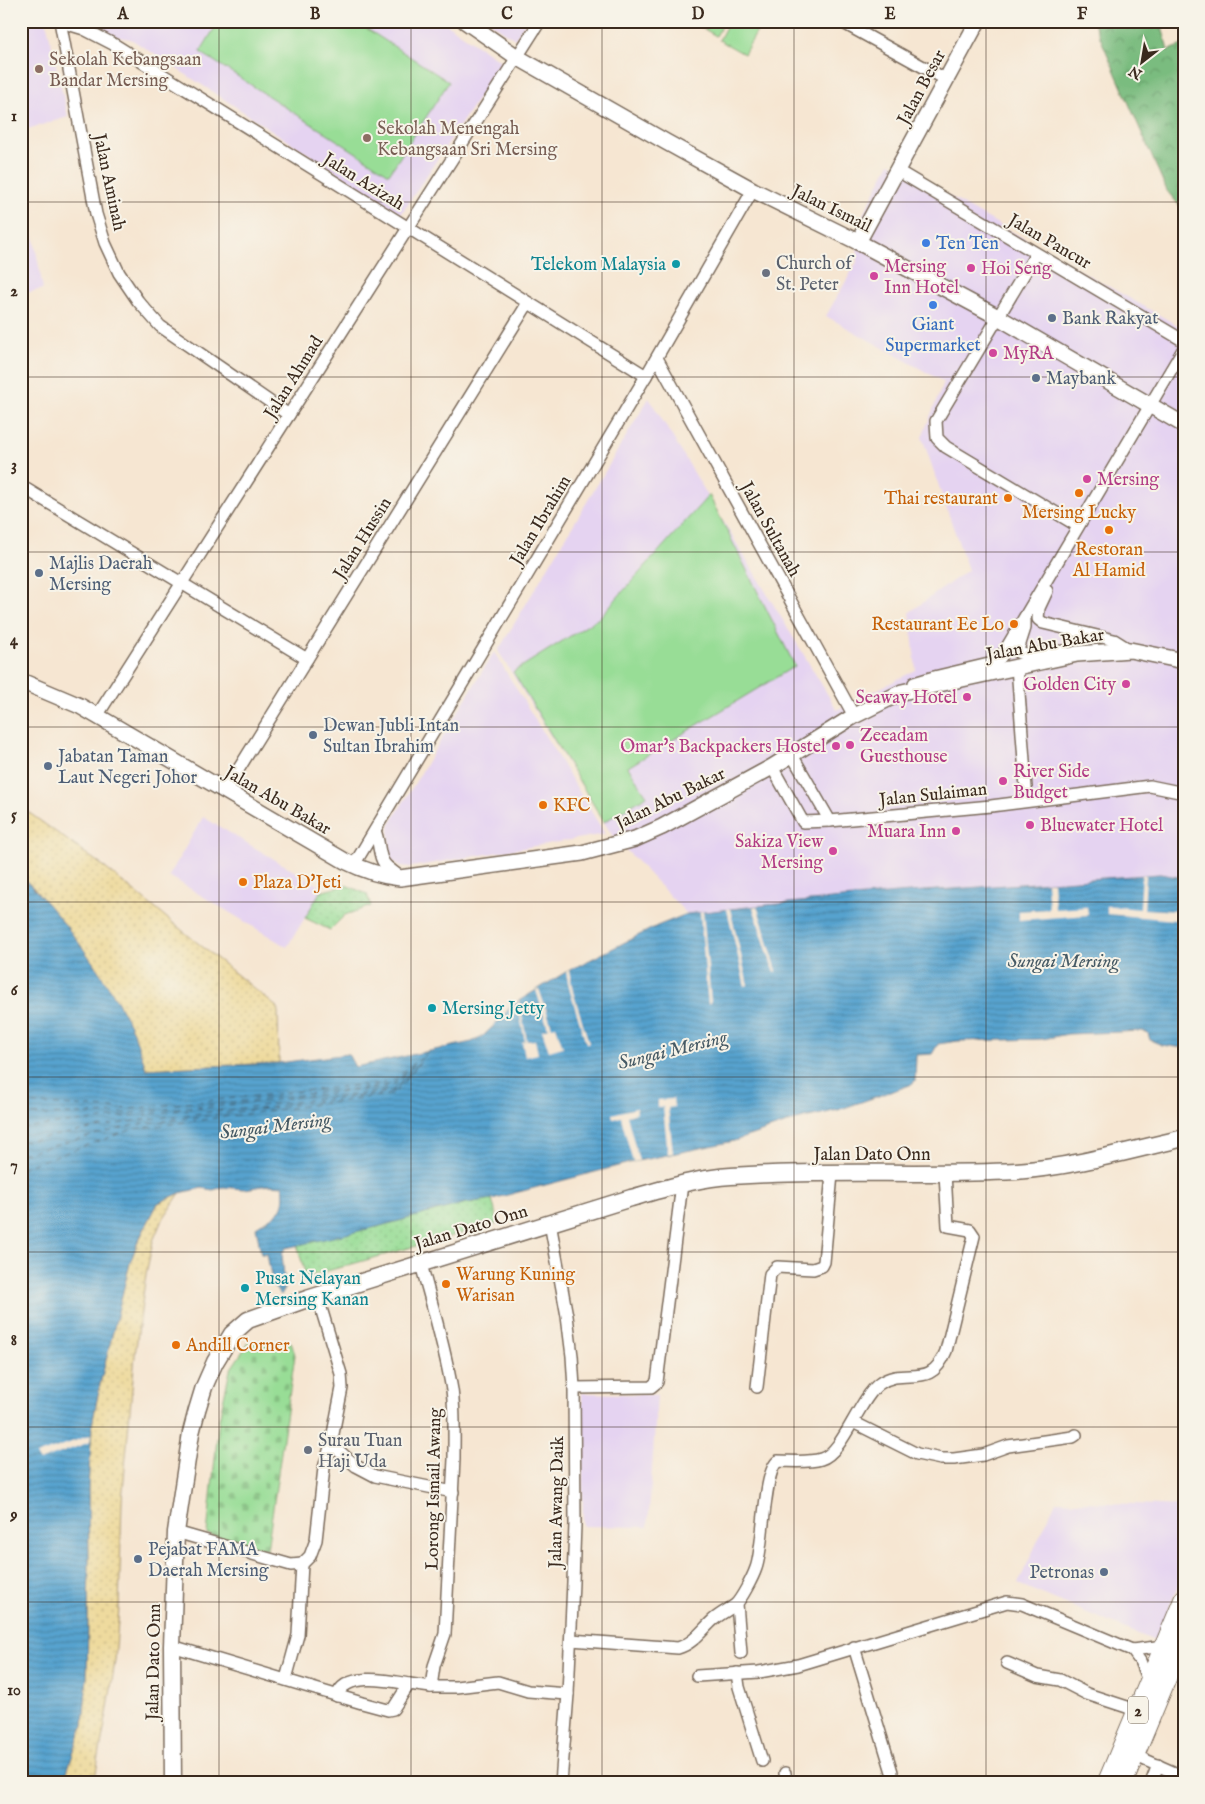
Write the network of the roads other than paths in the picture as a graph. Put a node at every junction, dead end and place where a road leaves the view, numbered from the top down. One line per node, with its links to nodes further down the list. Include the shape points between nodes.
1 (465, 21): 6 (street, Jalan Ismail)
2 (540, 21): 6 (street, Jalan Ahmad)
3 (840, 21): 7 (street)
4 (978, 21): 7 (street, Jalan Besar)
5 (61, 22): 10 (street, Jalan Azizah, via 84,29 115,45); 20 (street, Jalan Aminah, via 96,214 119,273 160,326)
6 (517, 57): 9 (street, Jalan Ismail); 10 (street, Jalan Ahmad)
7 (946, 80): 8 (street, Jalan Besar)
8 (898, 171): 11 (street, Jalan Besar); 12 (street, Jalan Pancur)
9 (753, 190): 11 (street, Jalan Ismail); 17 (street, Jalan Ibrahim)
10 (408, 229): 13 (street, Jalan Azizah); 20 (street, Jalan Ahmad)
11 (858, 242): 14 (street, Jalan Ismail)
12 (1036, 254): 14 (street); 15 (street, Jalan Pancur)
13 (528, 303): 18 (street, Jalan Azizah); 29 (street, Jalan Hussin)
14 (998, 317): 19 (street, Jalan Ismail); 23 (street, via 936,421 937,438 946,448)
15 (1184, 341)
16 (1184, 348): 19 (street)
17 (657, 358): 18 (street, Jalan Ibrahim); 35 (street, Jalan Sultanah)
18 (646, 376): 42 (street, Jalan Ibrahim)
19 (1150, 405): 21 (street, Jalan Ismail); 23 (street)
20 (290, 415): 25 (street, Jalan Ahmad)
21 (1184, 425)
22 (21, 486): 25 (street)
23 (1078, 526): 24 (street)
24 (1050, 573): 26 (street); 27 (street, via 1051,583 1038,619 1043,623 1114,640)
25 (182, 584): 29 (street); 34 (street, Jalan Ahmad)
26 (1025, 615): 28 (street, via 1019,653 1067,651); 33 (street, via 998,660 926,679)
27 (1130, 650): 28 (street, Jalan Abu Bakar); 30 (street, Jalan Abu Bakar)
28 (1077, 654): 31 (street, Jalan Abu Bakar)
29 (307, 659): 38 (street, Jalan Hussin)
30 (1184, 661)
31 (1017, 666): 33 (street, Jalan Abu Bakar); 40 (street)
32 (21, 681): 34 (street, Jalan Abu Bakar)
33 (902, 692): 35 (street, Jalan Abu Bakar)
34 (98, 716): 38 (street, Jalan Abu Bakar)
35 (854, 716): 36 (street, Jalan Abu Bakar)
36 (792, 755): 37 (street, Jalan Abu Bakar); 41 (street)
37 (772, 767): 41 (street, Jalan Sulaiman, via 803,822); 44 (street, Jalan Abu Bakar, via 635,839 582,853)
38 (225, 791): 43 (street, Jalan Abu Bakar)
39 (1184, 793): 40 (street, Jalan Sulaiman, via 1150,786)
40 (1027, 801): 41 (street, Jalan Sulaiman)
41 (830, 821)
42 (375, 831): 43 (street, Jalan Ibrahim); 44 (street, via 383,862)
43 (354, 865): 44 (street, Jalan Abu Bakar, via 385,877)
44 (400, 878)
45 (1184, 1138): 46 (main road, Jalan Dato Onn, via 1075,1164 1017,1171)
46 (945, 1173): 47 (main road, Jalan Dato Onn); 54 (street, via 948,1226 970,1230 974,1236 946,1351 934,1371 881,1383)
47 (832, 1174): 48 (main road, Jalan Dato Onn, via 730,1176); 52 (street, via 822,1266 813,1269 776,1267 770,1274)
48 (682, 1184): 49 (main road, Jalan Dato Onn); 53 (street, via 657,1382 651,1387)
49 (550, 1223): 50 (main road, Jalan Dato Onn); 53 (street, Jalan Awang Daik, via 569,1332)
50 (420, 1264): 51 (main road, Jalan Dato Onn); 57 (street, Lorong Ismail Awang, via 446,1357 452,1392)
51 (318, 1295): 56 (street, via 342,1380); 58 (main road, Jalan Dato Onn, via 248,1320 224,1345 204,1387 191,1433)
52 (757, 1387)
53 (574, 1388): 62 (street, Jalan Awang Daik, via 575,1524)
54 (852, 1422): 55 (street, via 917,1454 941,1459 982,1455 1008,1446); 61 (street, via 833,1451 823,1459 778,1461 772,1468 756,1569)
55 (1076, 1435)
56 (331, 1444): 57 (street, via 356,1466 375,1476); 59 (street, via 324,1468 316,1540 310,1556)
57 (453, 1492): 74 (street, Lorong Ismail Awang, via 445,1634)
58 (176, 1532): 59 (street, via 276,1561); 64 (main road, Jalan Dato Onn)
59 (302, 1564): 71 (street, via 298,1635)
60 (1184, 1599): 63 (highway, 2)
61 (737, 1604): 62 (street, via 714,1619 692,1642 678,1648); 67 (street)
62 (571, 1640): 75 (street, Jalan Awang Daik)
63 (1174, 1640): 66 (street); 72 (highway, 2); 78 (highway)
64 (172, 1646): 71 (street); 83 (main road, Jalan Dato Onn)
65 (854, 1648): 66 (street, via 1007,1602 1022,1604); 69 (street, via 798,1665); 81 (street)
66 (1132, 1650): 72 (street)
67 (741, 1653)
68 (1007, 1663): 77 (street, via 1037,1676 1054,1678)
69 (737, 1673): 70 (street); 79 (street)
70 (697, 1676)
71 (286, 1679): 76 (street)
72 (1149, 1683): 77 (highway, 2)
73 (409, 1684): 74 (street); 76 (street, via 362,1680 342,1688); 76 (street, via 393,1709)
74 (431, 1687): 75 (street, via 498,1682 528,1691)
75 (568, 1694): 84 (street, Jalan Awang Daik)
76 (337, 1696)
77 (1136, 1713): 85 (highway, 2)
78 (1134, 1755): 80 (street); 86 (highway)
79 (762, 1761)
80 (1158, 1766): 82 (street); 87 (street)
81 (892, 1772)
82 (1184, 1777)
83 (173, 1783)
84 (561, 1783)
85 (1107, 1783)
86 (1123, 1783)
87 (1151, 1783)

